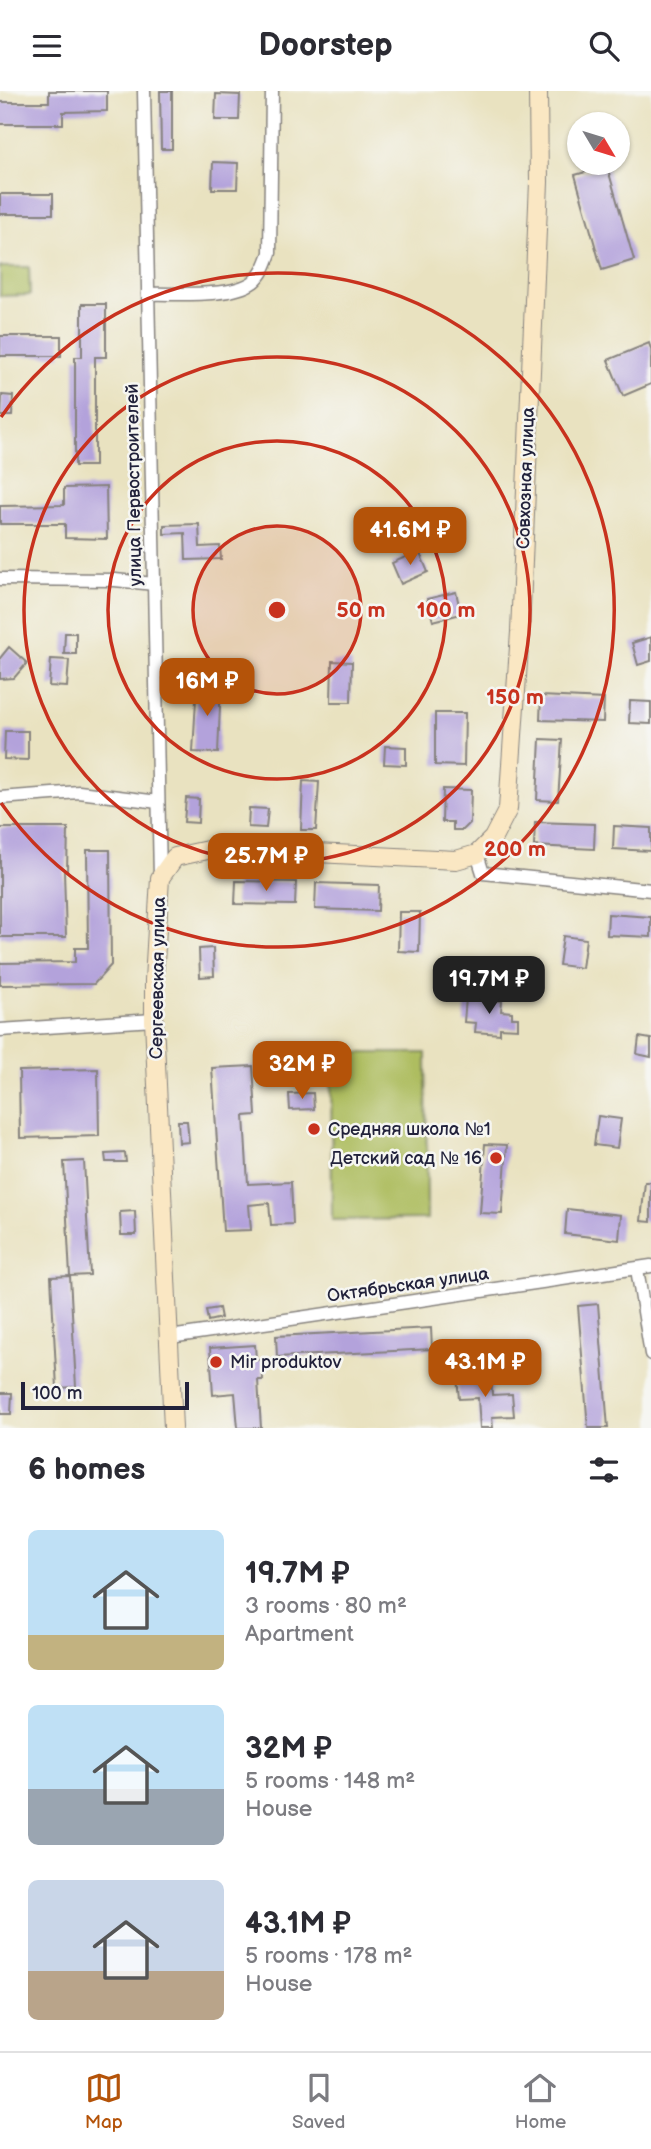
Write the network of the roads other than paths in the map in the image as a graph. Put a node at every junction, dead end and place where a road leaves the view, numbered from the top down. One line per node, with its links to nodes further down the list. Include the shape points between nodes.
1 (144, 91): 4 (street, улица Первостроителей)
2 (272, 91): 4 (street, via 270,253 265,268 240,288)
3 (538, 91): 9 (main road, Совхозная улица, via 539,182 509,809 494,838)
4 (148, 294): 6 (street, улица Первостроителей)
5 (0, 579): 6 (street)
6 (154, 584): 8 (street, улица Первостроителей)
7 (0, 798): 8 (street, via 79,792)
8 (158, 802): 10 (street, улица Первостроителей)
9 (477, 854): 10 (main road, Сергеевская улица, via 456,860 217,848 175,857); 11 (street, via 482,873)
10 (160, 878): 12 (main road, Сергеевская улица)
11 (651, 890)
12 (154, 1020): 13 (street); 16 (main road, Сергеевская улица)
13 (0, 1030)
14 (651, 1266): 15 (street, Октябрьская улица)
15 (637, 1269): 16 (street, Октябрьская улица); 17 (street)
16 (170, 1337): 18 (main road, Сергеевская улица)
17 (651, 1354)
18 (173, 1428)

